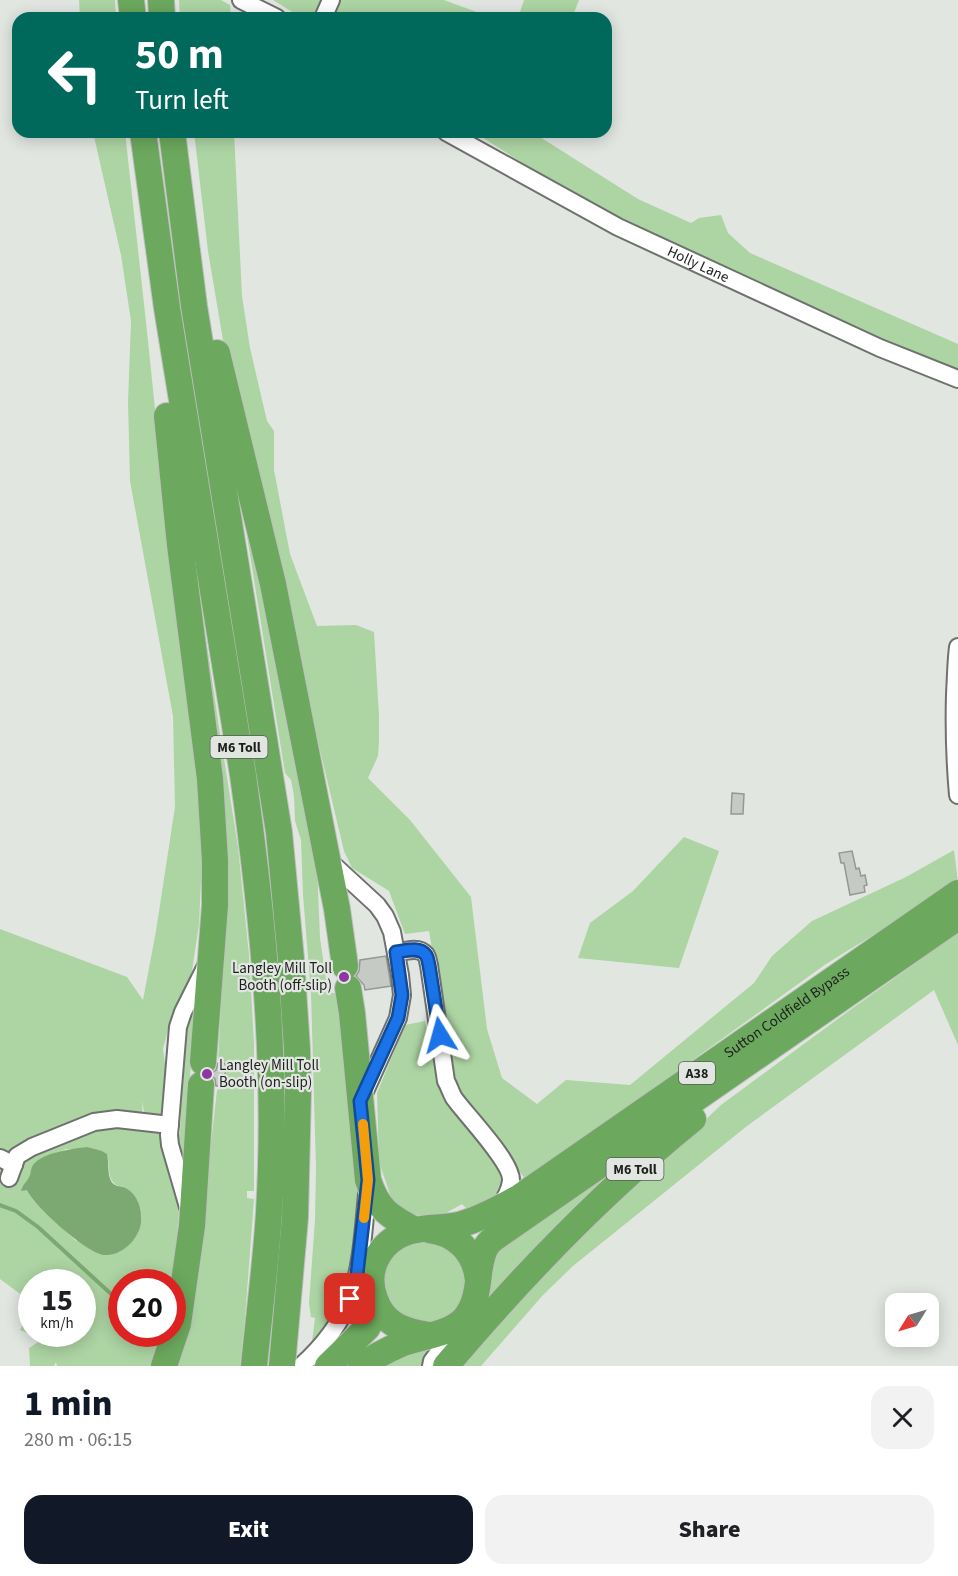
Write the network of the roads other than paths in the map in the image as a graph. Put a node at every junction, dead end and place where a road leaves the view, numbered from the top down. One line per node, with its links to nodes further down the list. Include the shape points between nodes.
1 (241, 0): 2 (street)
2 (264, 12)
3 (142, 138): 15 (highway, M6 Toll, via 156,319 210,779 215,883)
4 (143, 138): 29 (highway, M6 Toll, via 197,502 243,775 265,958 271,1147 269,1212)
5 (174, 138): 11 (highway, via 212,334 273,584)
6 (174, 138): 30 (highway, M6 Toll, via 194,306 286,896 297,1049 297,1154)
7 (457, 138): 8 (street, Holly Lane, via 618,227 880,348)
8 (958, 379)
9 (958, 647): 10 (street)
10 (958, 795)
11 (327, 858): 14 (street, via 377,905 392,932); 17 (highway, via 337,909)
12 (958, 893): 21 (highway, Sutton Coldfield Bypass / A38)
13 (958, 917): 16 (highway, Sutton Coldfield Bypass / A38)
14 (396, 952): 17 (street, via 402,995 398,1018); 21 (street, via 412,950 426,955 446,1081 453,1097 510,1173 508,1194)
15 (212, 956): 18 (street, via 178,1027); 22 (highway, M6 Toll)
16 (844, 995): 24 (highway, Sutton Coldfield Bypass / A38, via 502,1232 483,1254); 35 (highway, M6 Toll, via 658,1147 545,1254)
17 (360, 1101): 20 (highway)
18 (170, 1125): 19 (street, via 117,1119 94,1122 32,1147); 22 (street, via 170,1145)
19 (8, 1167)
20 (368, 1180): 23 (highway, via 379,1205 390,1216); 31 (street, via 357,1274 350,1299 338,1322)
21 (500, 1208): 23 (highway, Sutton Coldfield Bypass / A38, via 462,1224)
22 (192, 1226): 28 (highway, M6 Toll, via 178,1324)
23 (420, 1230): 24 (highway, via 446,1233 459,1241 474,1261); 25 (highway, Sutton Coldfield Bypass / A38, via 391,1241 376,1258 371,1279)
24 (478, 1285): 26 (highway, Sutton Coldfield Bypass / A38)
25 (376, 1303): 27 (highway, via 393,1323 408,1332); 32 (highway, via 367,1328)
26 (465, 1318): 27 (highway, via 449,1329); 34 (street)
27 (429, 1335): 33 (highway, via 402,1343)
28 (164, 1366)
29 (254, 1366)
30 (282, 1366)
31 (301, 1366)
32 (328, 1366)
33 (361, 1366)
34 (431, 1366)
35 (446, 1366)

